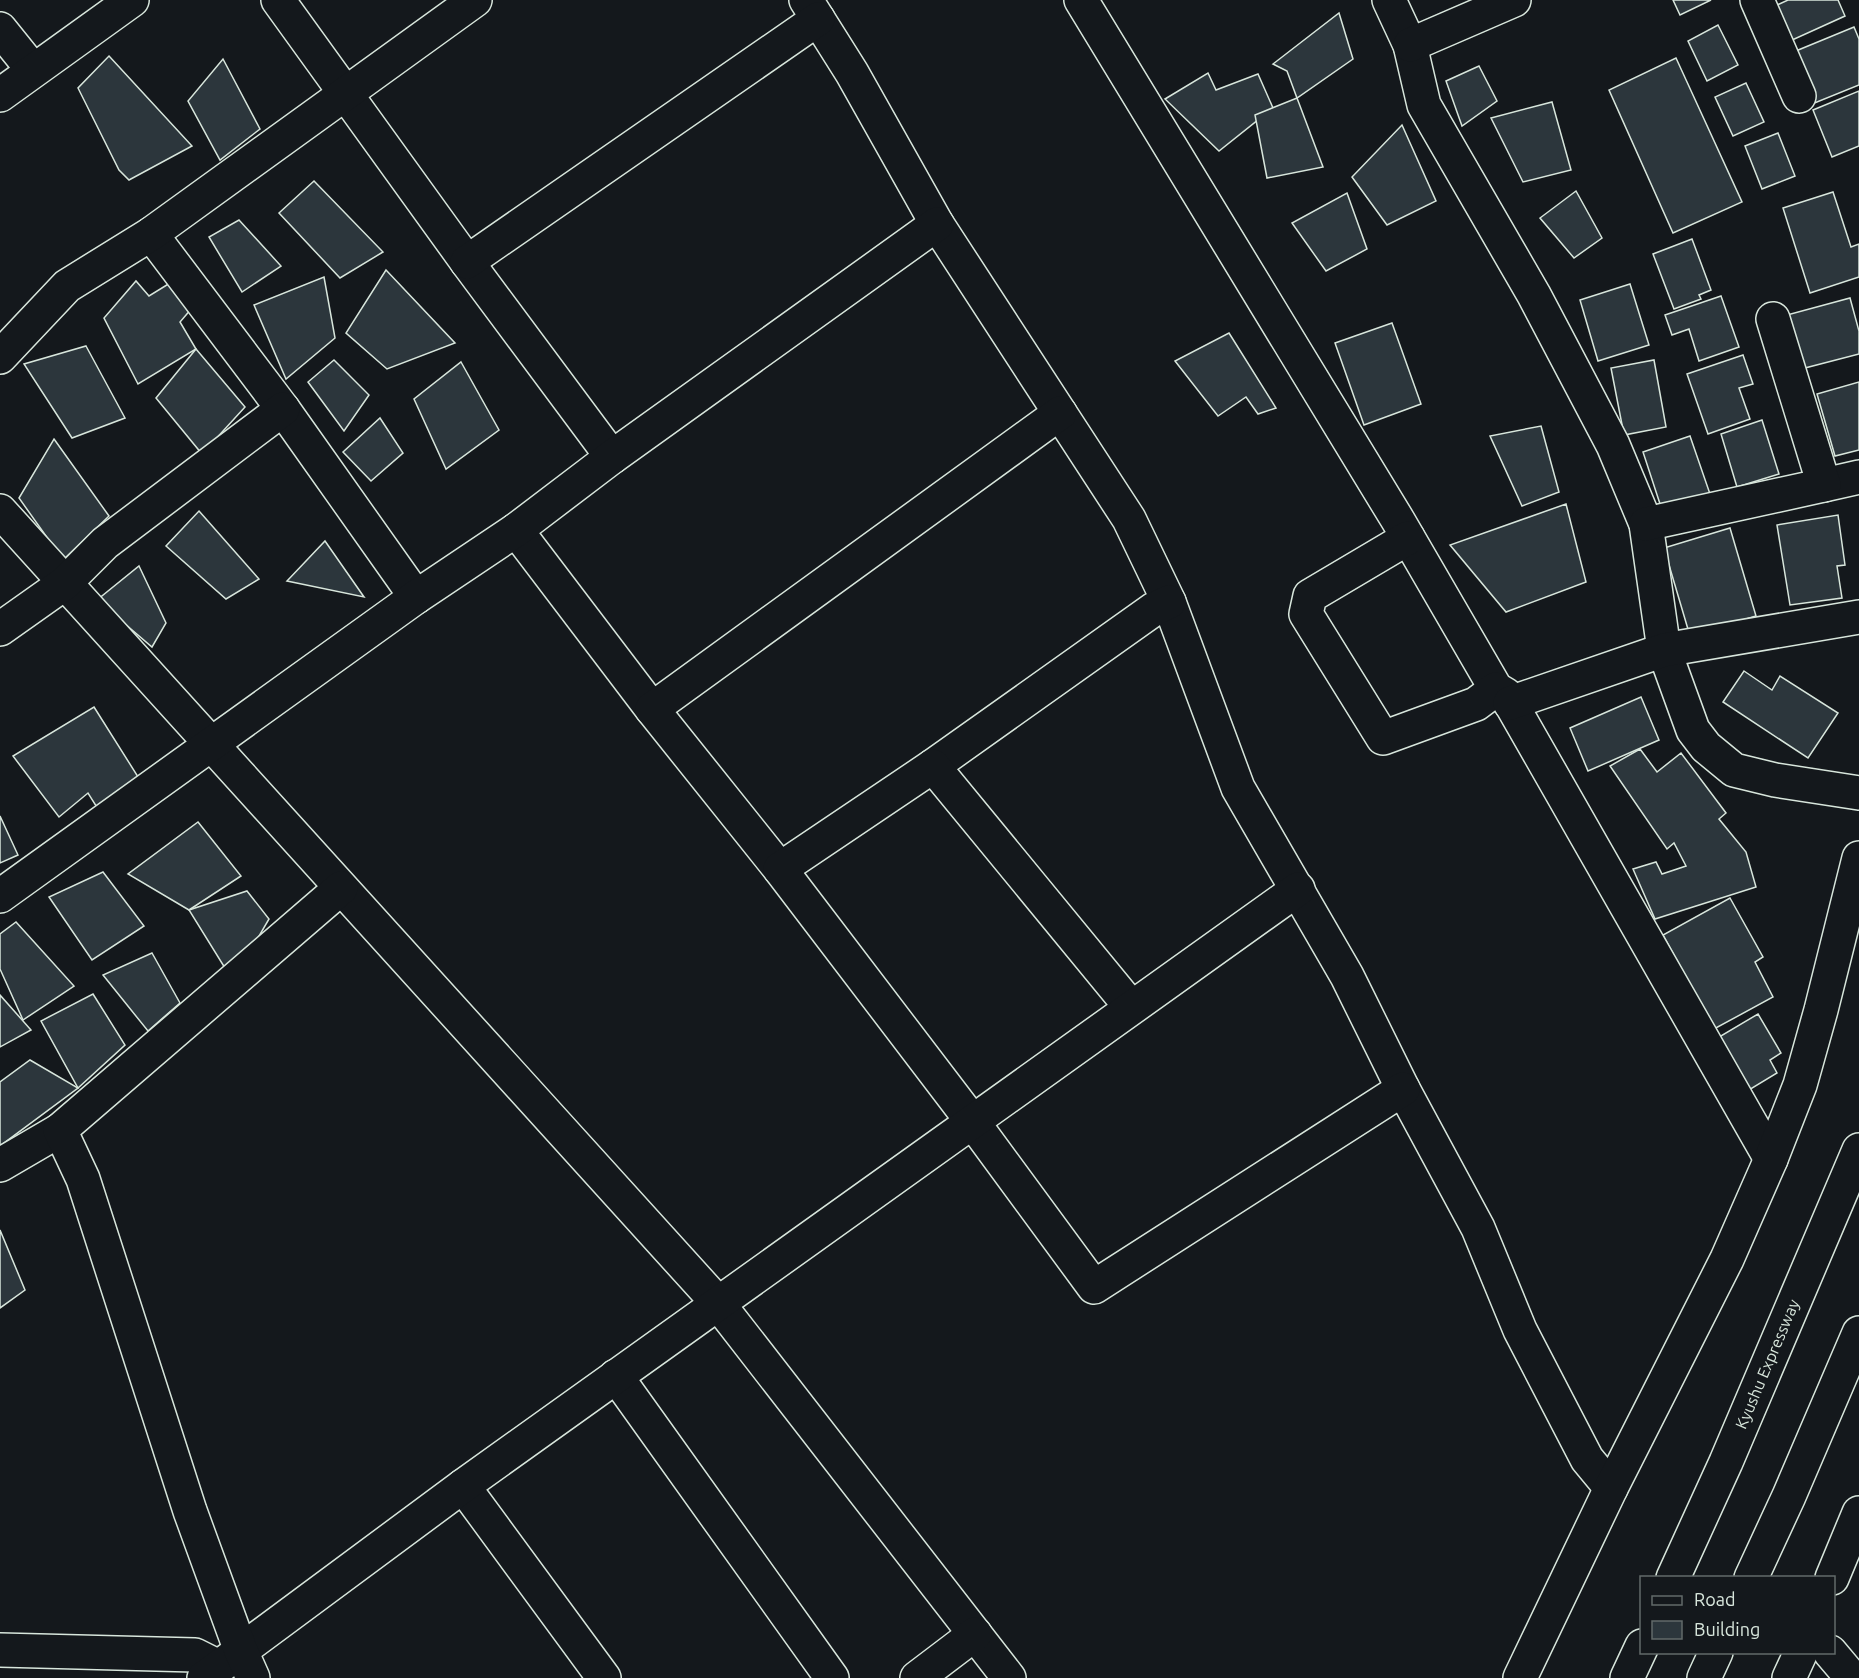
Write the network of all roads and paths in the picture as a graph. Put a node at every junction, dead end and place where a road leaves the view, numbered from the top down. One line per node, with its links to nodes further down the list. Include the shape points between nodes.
1 (132, 0): 11 (main road)
2 (278, 0): 12 (main road)
3 (476, 0): 12 (main road)
4 (1081, 0): 28 (main road)
5 (1389, 0): 10 (main road)
6 (1514, 0): 10 (main road)
7 (1757, 0): 14 (main road)
8 (812, 10): 15 (main road); 17 (main road)
9 (0, 29): 11 (main road)
10 (1410, 45): 26 (main road, via 1424,105 1534,295 1613,445)
11 (33, 70): 13 (main road)
12 (347, 93): 16 (main road); 17 (main road)
13 (0, 95)
14 (1799, 96)
15 (937, 224): 21 (main road); 22 (main road)
16 (151, 234): 19 (main road, via 68,286); 20 (main road)
17 (467, 262): 22 (main road)
18 (1773, 319): 24 (main road)
19 (0, 357)
20 (283, 409): 29 (main road, via 105,543); 30 (main road)
21 (1060, 413): 31 (main road, via 1130,519); 36 (main road)
22 (612, 457): 27 (main road)
23 (1859, 477): 24 (main road)
24 (1824, 485): 26 (main road)
25 (0, 511): 29 (main road)
26 (1646, 525): 34 (main road)
27 (516, 530): 30 (main road); 36 (main road)
28 (1408, 538): 35 (main road); 35 (main road, via 1310,596 1306,614 1383,738)
29 (65, 583): 33 (main road); 37 (main road)
30 (416, 597): 37 (main road)
31 (1169, 602): 38 (main road); 43 (main road, via 1239,788)
32 (1859, 617): 34 (main road)
33 (0, 630)
34 (1664, 650): 35 (main road); 39 (main road, via 1693,730 1722,762 1747,774)
35 (1503, 696): 50 (main road)
36 (652, 709): 41 (main road)
37 (210, 744): 42 (main road); 44 (main road)
38 (933, 766): 41 (main road); 45 (main road)
39 (1859, 793)
40 (1859, 858): 50 (main road, via 1800,1085)
41 (780, 869): 47 (main road)
42 (341, 888): 48 (main road); 52 (main road)
43 (1298, 889): 45 (main road); 46 (main road)
44 (0, 896)
45 (1131, 1007): 47 (main road)
46 (1403, 1089): 47 (main road, via 1094,1287); 56 (main road, via 1478,1228 1520,1330 1566,1419 1587,1459)
47 (972, 1121): 52 (main road)
48 (60, 1130): 51 (main road); 67 (main road, via 83,1179 190,1511)
49 (1859, 1150): 58 (main road, Kyushu Expressway)
50 (1771, 1159): 56 (main road, via 1727,1258)
51 (0, 1165)
52 (717, 1302): 54 (main road); 61 (main road)
53 (1859, 1333): 59 (main road)
54 (616, 1376): 55 (main road); 69 (main road)
55 (463, 1486): 67 (main road); 68 (main road)
56 (1611, 1488): 72 (main road)
57 (1859, 1513): 60 (main road)
58 (1674, 1576)
59 (1752, 1576)
60 (1833, 1576)
61 (975, 1634): 70 (main road); 71 (main road)
62 (1640, 1648): 73 (main road)
63 (0, 1650): 67 (main road, via 195,1655)
64 (1716, 1654): 74 (main road)
65 (1801, 1654): 75 (main road)
66 (1831, 1654): 76 (main road)
67 (229, 1669)
68 (604, 1678)
69 (832, 1678)
70 (916, 1678)
71 (1009, 1678)
72 (1520, 1678)
73 (1627, 1678)
74 (1704, 1678)
75 (1789, 1678)
76 (1852, 1678)

